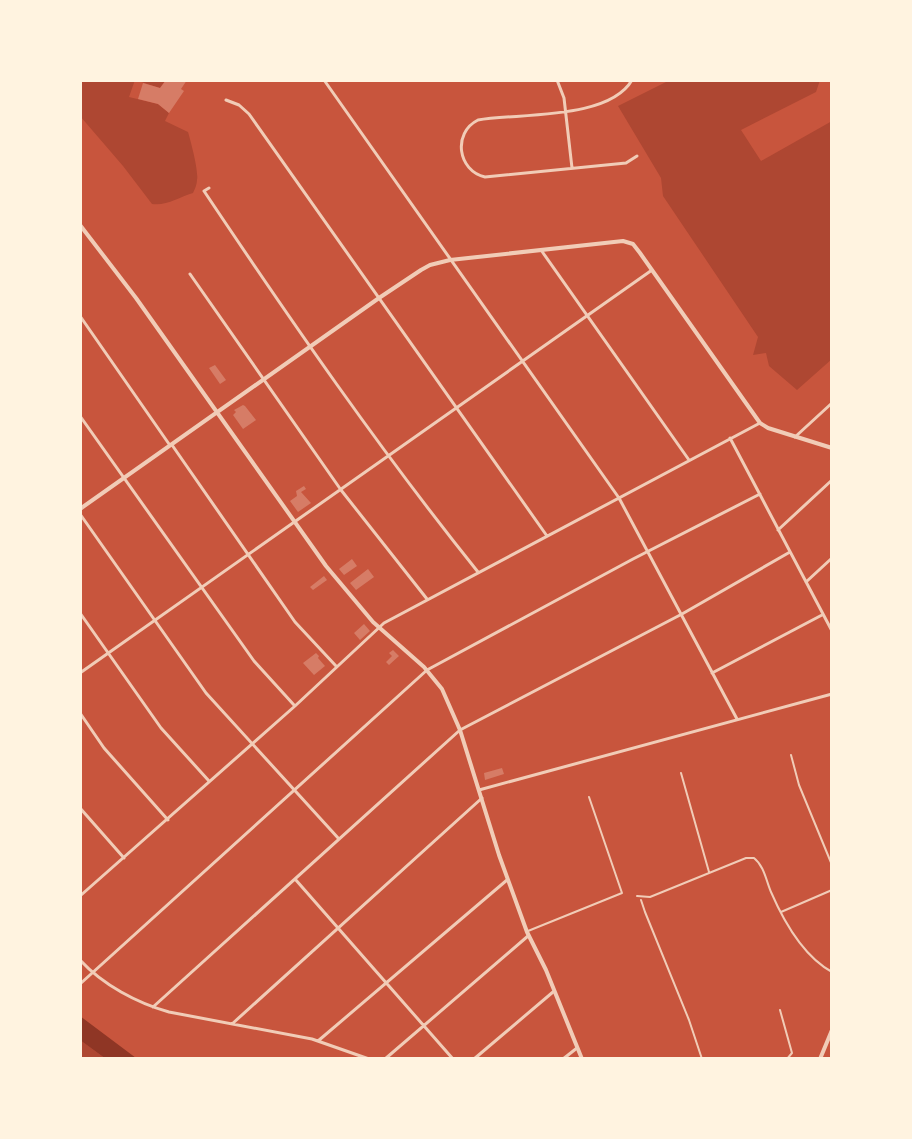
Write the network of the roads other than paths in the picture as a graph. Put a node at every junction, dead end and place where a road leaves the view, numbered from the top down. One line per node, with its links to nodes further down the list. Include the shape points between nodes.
1 (324, 80): 11 (street)
2 (557, 80): 5 (street)
3 (632, 80): 5 (street, via 602,105)
4 (226, 100): 14 (street, via 249,114)
5 (566, 111): 7 (street); 7 (street, via 475,121 462,137 463,158 470,171 485,177)
6 (637, 156): 7 (street, via 626,163)
7 (572, 168)
8 (209, 188): 17 (street, via 204,191)
9 (80, 225): 22 (street)
10 (541, 250): 11 (street); 12 (street, via 626,241); 15 (street)
11 (450, 260): 14 (street, via 430,265); 18 (street)
12 (652, 269): 15 (street); 24 (street)
13 (190, 274): 19 (street)
14 (379, 298): 17 (street); 21 (street)
15 (587, 315): 18 (street); 30 (street)
16 (80, 316): 27 (street)
17 (310, 347): 19 (street); 29 (street)
18 (523, 361): 21 (street); 35 (street)
19 (264, 380): 22 (street); 33 (street)
20 (832, 403): 25 (street)
21 (457, 408): 29 (street); 39 (street)
22 (217, 413): 27 (street); 37 (street)
23 (80, 416): 31 (street)
24 (760, 423): 25 (street); 26 (street)
25 (795, 437): 28 (street)
26 (730, 438): 30 (street); 34 (street)
27 (171, 445): 31 (street); 42 (street)
28 (832, 448)
29 (388, 456): 33 (street); 44 (street)
30 (689, 460): 35 (street)
31 (124, 479): 36 (street); 46 (street)
32 (832, 480): 38 (street)
33 (341, 490): 37 (street); 47 (street)
34 (760, 494): 38 (street); 40 (street)
35 (619, 498): 39 (street); 40 (street)
36 (80, 512): 51 (street)
37 (295, 522): 42 (street); 52 (street)
38 (778, 530): 41 (street)
39 (547, 536): 44 (street)
40 (648, 552): 49 (street); 56 (street)
41 (790, 552): 45 (street); 49 (street)
42 (248, 555): 46 (street); 55 (street, via 295,622)
43 (832, 558): 45 (street)
44 (478, 572): 47 (street)
45 (806, 582): 50 (street)
46 (201, 588): 51 (street); 60 (street, via 254,661)
47 (427, 599): 52 (street)
48 (80, 613): 54 (street)
49 (682, 614): 58 (street); 63 (street)
50 (823, 615): 53 (street); 58 (street)
51 (155, 621): 54 (street); 64 (street, via 206,693)
52 (379, 629): 55 (street); 56 (street)
53 (832, 631)
54 (109, 653): 57 (street); 67 (street, via 161,728)
55 (337, 668): 60 (street)
56 (427, 670): 63 (street, via 449,701); 68 (street)
57 (80, 673)
58 (712, 673): 62 (street)
59 (832, 694): 62 (street)
60 (295, 706): 64 (street)
61 (80, 713): 73 (street)
62 (737, 719): 69 (street)
63 (460, 730): 69 (street); 74 (street)
64 (252, 744): 67 (street); 68 (street)
65 (791, 755): 76 (lane)
66 (681, 773): 77 (lane)
67 (210, 782): 73 (street)
68 (294, 790): 74 (street); 87 (street)
69 (479, 790): 71 (street)
70 (589, 797): 84 (lane, via 622,893)
71 (482, 798): 79 (street); 83 (street)
72 (80, 808): 75 (street)
73 (168, 820): 75 (street)
74 (339, 839): 78 (street)
75 (124, 858): 81 (street)
76 (832, 865)
77 (710, 873): 82 (lane, via 746,858 757,859); 104 (lane, via 650,897 639,896)
78 (295, 879): 83 (street); 91 (street)
79 (508, 879): 84 (street); 88 (street)
80 (832, 890): 82 (lane)
81 (80, 896)
82 (780, 913): 86 (lane, via 815,961)
83 (338, 928): 88 (street); 93 (street)
84 (528, 934): 90 (street); 94 (street)
85 (80, 960): 87 (street)
86 (832, 972)
87 (92, 973): 89 (street); 91 (street)
88 (387, 983): 94 (street); 96 (street)
89 (80, 984)
90 (554, 991): 97 (street); 101 (street)
91 (153, 1007): 93 (street)
92 (780, 1010): 105 (lane, via 792,1053)
93 (232, 1024): 96 (street)
94 (424, 1026): 99 (street); 100 (street)
95 (832, 1030): 106 (street)
96 (318, 1041): 98 (street)
97 (577, 1048): 102 (street); 103 (street)
98 (369, 1059)
99 (385, 1059)
100 (453, 1059)
101 (474, 1059)
102 (563, 1059)
103 (582, 1059)
104 (702, 1059)
105 (787, 1059)
106 (820, 1059)

